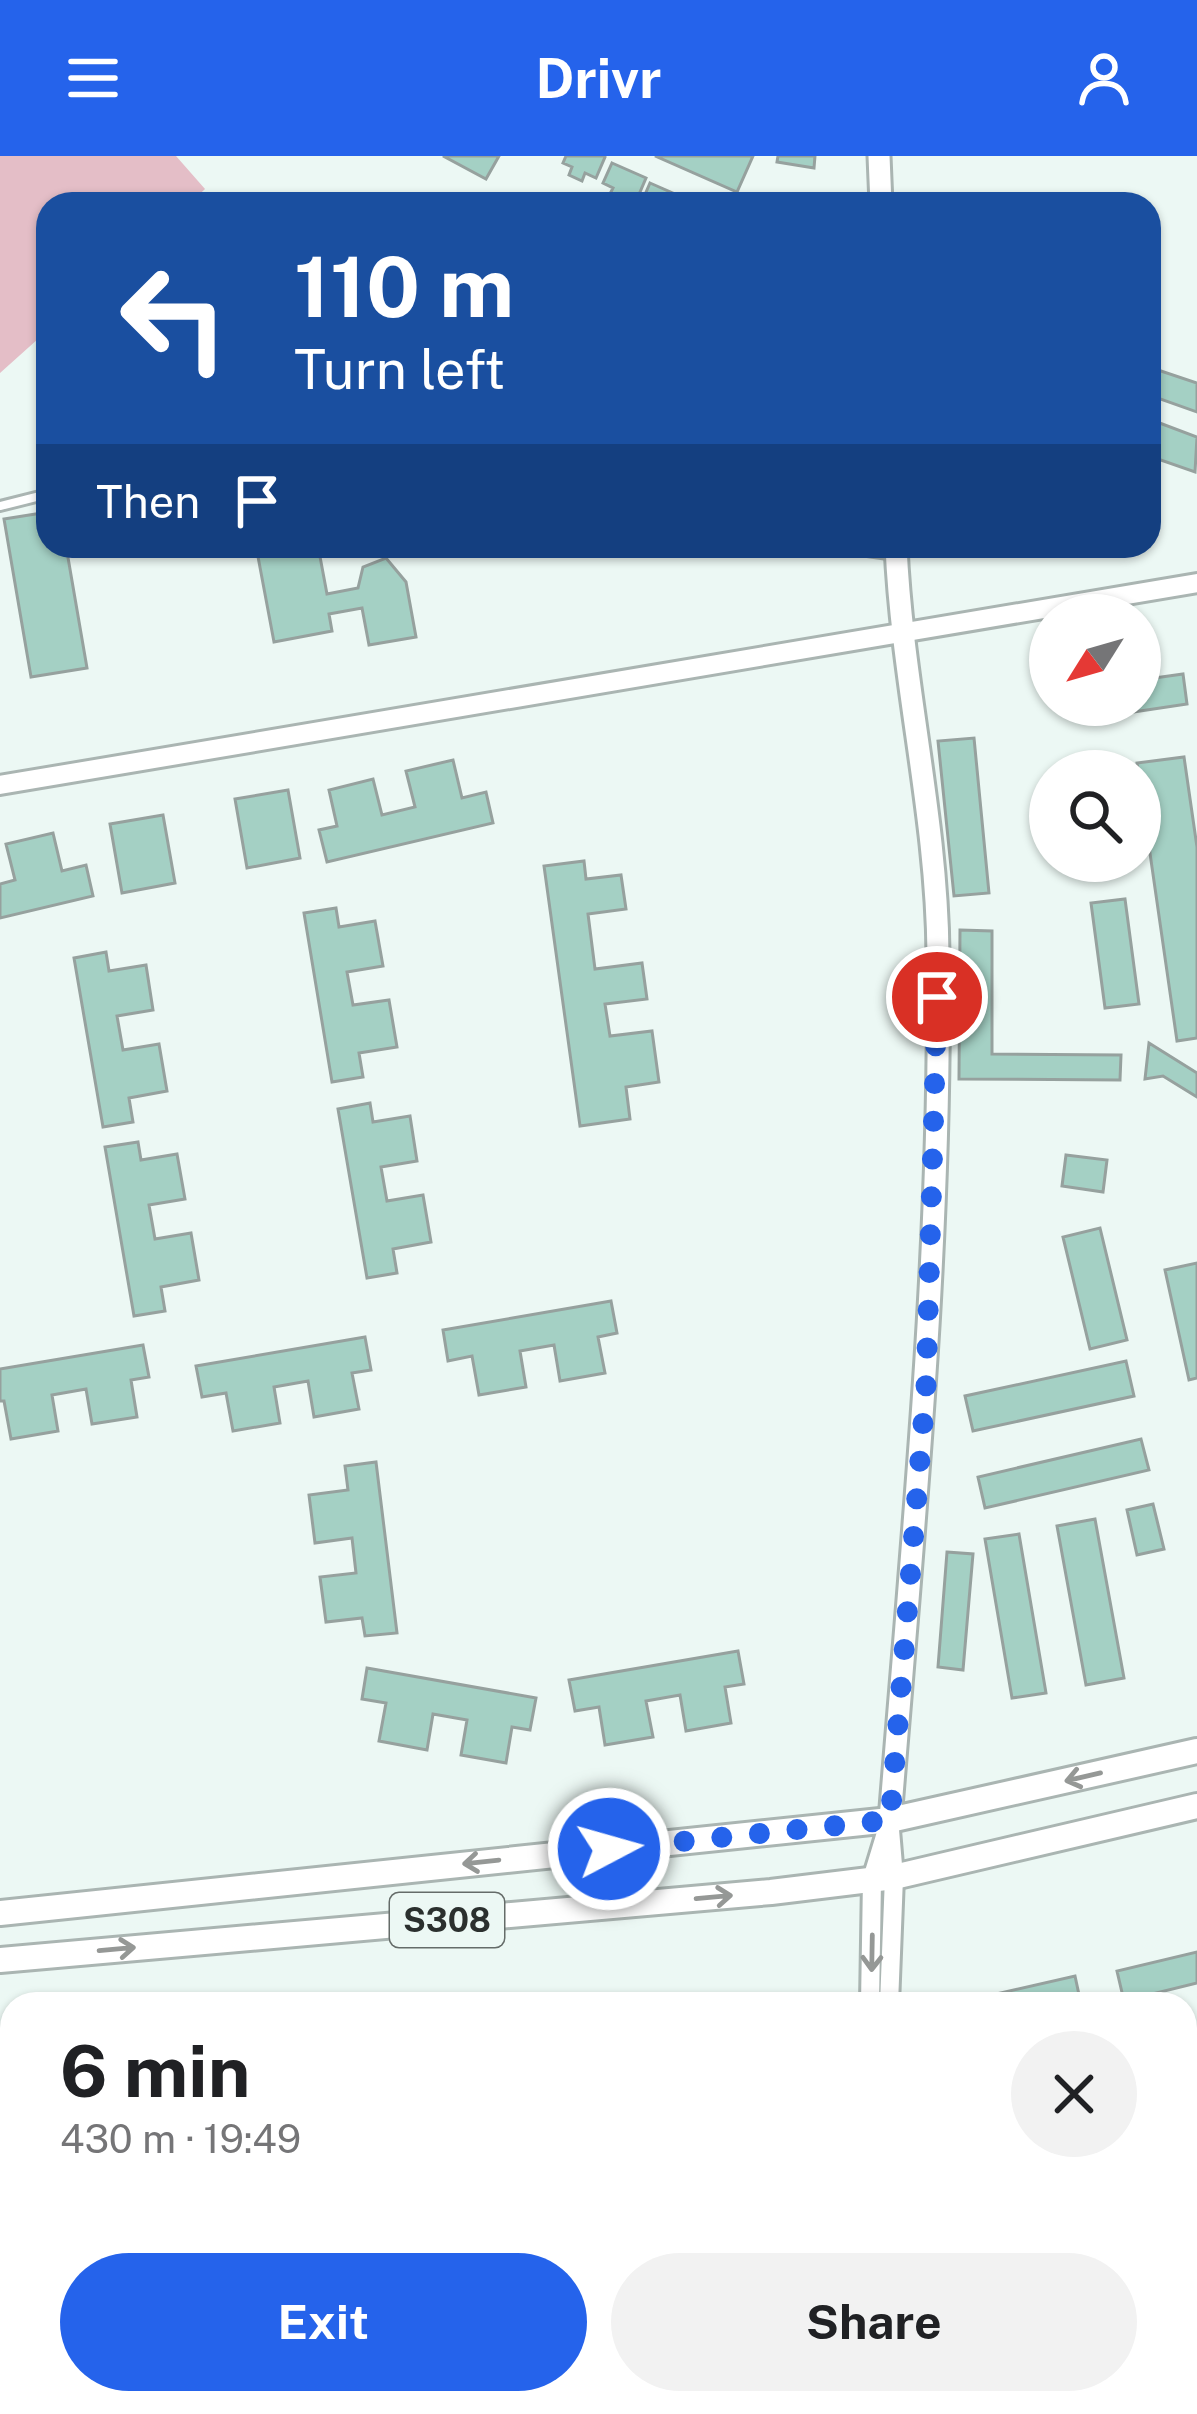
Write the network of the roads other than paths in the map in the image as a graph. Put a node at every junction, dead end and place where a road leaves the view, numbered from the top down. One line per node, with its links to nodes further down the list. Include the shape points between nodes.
1 (879, 156): 2 (main road)
2 (880, 192)
3 (36, 497): 4 (lane)
4 (0, 506)
5 (897, 558): 7 (main road)
6 (1197, 583): 7 (street)
7 (906, 632): 8 (street); 11 (main road, via 938,954 926,1387)
8 (0, 785)
9 (1197, 1751): 11 (main road, S308, one-way to 11)
10 (1197, 1805): 12 (main road, S308)
11 (890, 1820): 12 (street); 13 (main road, S308, one-way to 13)
12 (883, 1878): 14 (main road, S308, one-way to 12); 15 (street, one-way to 15); 16 (street)
13 (0, 1913)
14 (0, 1960)
15 (871, 1992)
16 (889, 1992)

